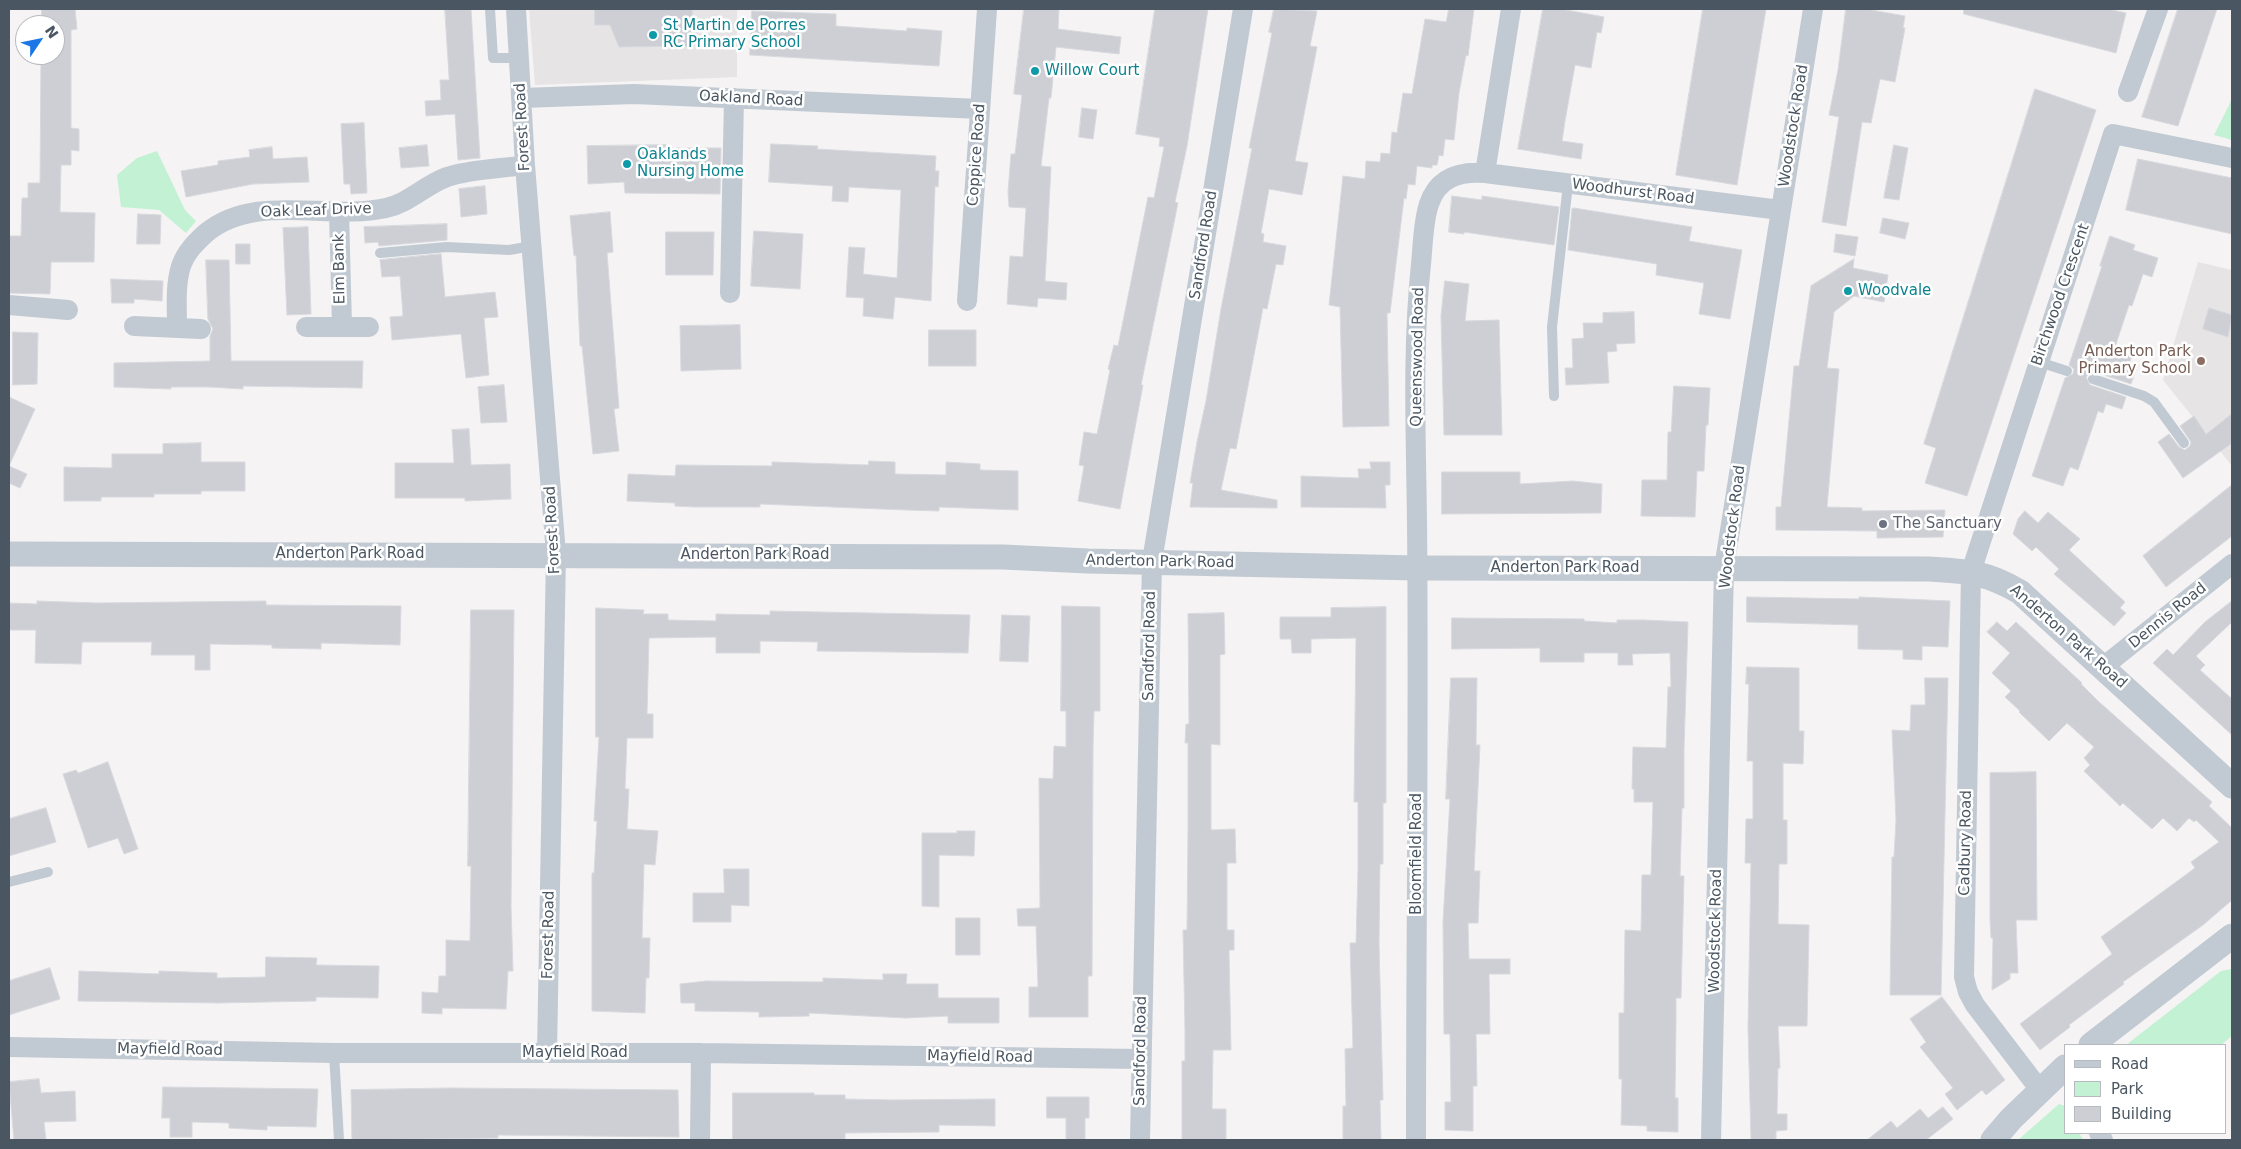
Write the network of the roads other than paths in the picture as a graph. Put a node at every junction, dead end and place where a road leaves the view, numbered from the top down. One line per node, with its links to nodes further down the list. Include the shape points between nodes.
1 (490, 9): 8 (lane, via 493,58)
2 (516, 9): 8 (street, Forest Road)
3 (987, 9): 12 (street, Coppice Road)
4 (1243, 9): 38 (street, Sandford Road)
5 (1511, 9): 15 (street)
6 (1813, 9): 17 (street, Woodstock Road)
7 (2158, 9): 9 (street)
8 (519, 58): 10 (street, Forest Road)
9 (2128, 92)
10 (522, 98): 11 (street, Oakland Road, via 634,94); 14 (street, Forest Road)
11 (734, 98): 12 (street, Oakland Road); 21 (street)
12 (980, 109): 22 (street, Coppice Road)
13 (2232, 158): 31 (street, Birchwood Crescent, via 2113,134)
14 (526, 166): 18 (street, Oak Leaf Drive, via 458,174 387,208); 19 (street, Forest Road)
15 (1485, 173): 16 (street, Woodhurst Road); 40 (street, Queenswood Road, via 1468,171 1447,180 1433,195 1425,221 1415,314)
16 (1568, 184): 17 (street, Woodhurst Road); 34 (lane, via 1552,327)
17 (1780, 210): 41 (street, Woodstock Road)
18 (339, 212): 26 (street, Elm Bank); 27 (street, Oak Leaf Drive, via 260,211 233,216 215,227 189,250 182,265)
19 (532, 246): 20 (lane, via 509,250 447,247); 37 (street, Forest Road)
20 (380, 253)
21 (730, 293)
22 (967, 301)
23 (9, 306): 24 (street)
24 (68, 310)
25 (134, 326): 27 (street)
26 (342, 326): 28 (street, Elm Bank); 29 (street, Elm Bank)
27 (176, 327): 30 (street)
28 (306, 327)
29 (369, 327)
30 (201, 329)
31 (2039, 362): 32 (lane); 42 (street, Birchwood Crescent)
32 (2067, 371)
33 (2093, 379): 35 (lane, via 2154,402)
34 (1554, 396)
35 (2184, 444)
36 (9, 554): 37 (street, Anderton Park Road)
37 (556, 554): 38 (street, Anderton Park Road); 51 (street, Forest Road)
38 (1152, 561): 40 (street, Anderton Park Road); 53 (street, Sandford Road)
39 (2232, 564): 43 (street, Dennis Road)
40 (1417, 568): 41 (street, Anderton Park Road); 59 (street, Bloomfield Road)
41 (1724, 568): 42 (street, Anderton Park Road, via 1928,568); 60 (street, Woodstock Road)
42 (1971, 572): 43 (street, Anderton Park Road, via 1997,578 2020,592); 55 (street, Cadbury Road, via 1964,977 1975,1005)
43 (2103, 667): 44 (street, Anderton Park Road)
44 (2232, 786)
45 (48, 872): 46 (lane)
46 (9, 882)
47 (2232, 936): 48 (street)
48 (2092, 1044)
49 (9, 1047): 50 (street, Mayfield Road)
50 (334, 1053): 51 (street, Mayfield Road); 56 (lane)
51 (547, 1053): 52 (street, Mayfield Road)
52 (701, 1053): 53 (street, Mayfield Road); 57 (street)
53 (1141, 1059): 58 (street, Sandford Road)
54 (2064, 1068): 55 (street)
55 (2040, 1090): 61 (street)
56 (339, 1140)
57 (700, 1140)
58 (1140, 1140)
59 (1416, 1140)
60 (1711, 1140)
61 (1993, 1140)

